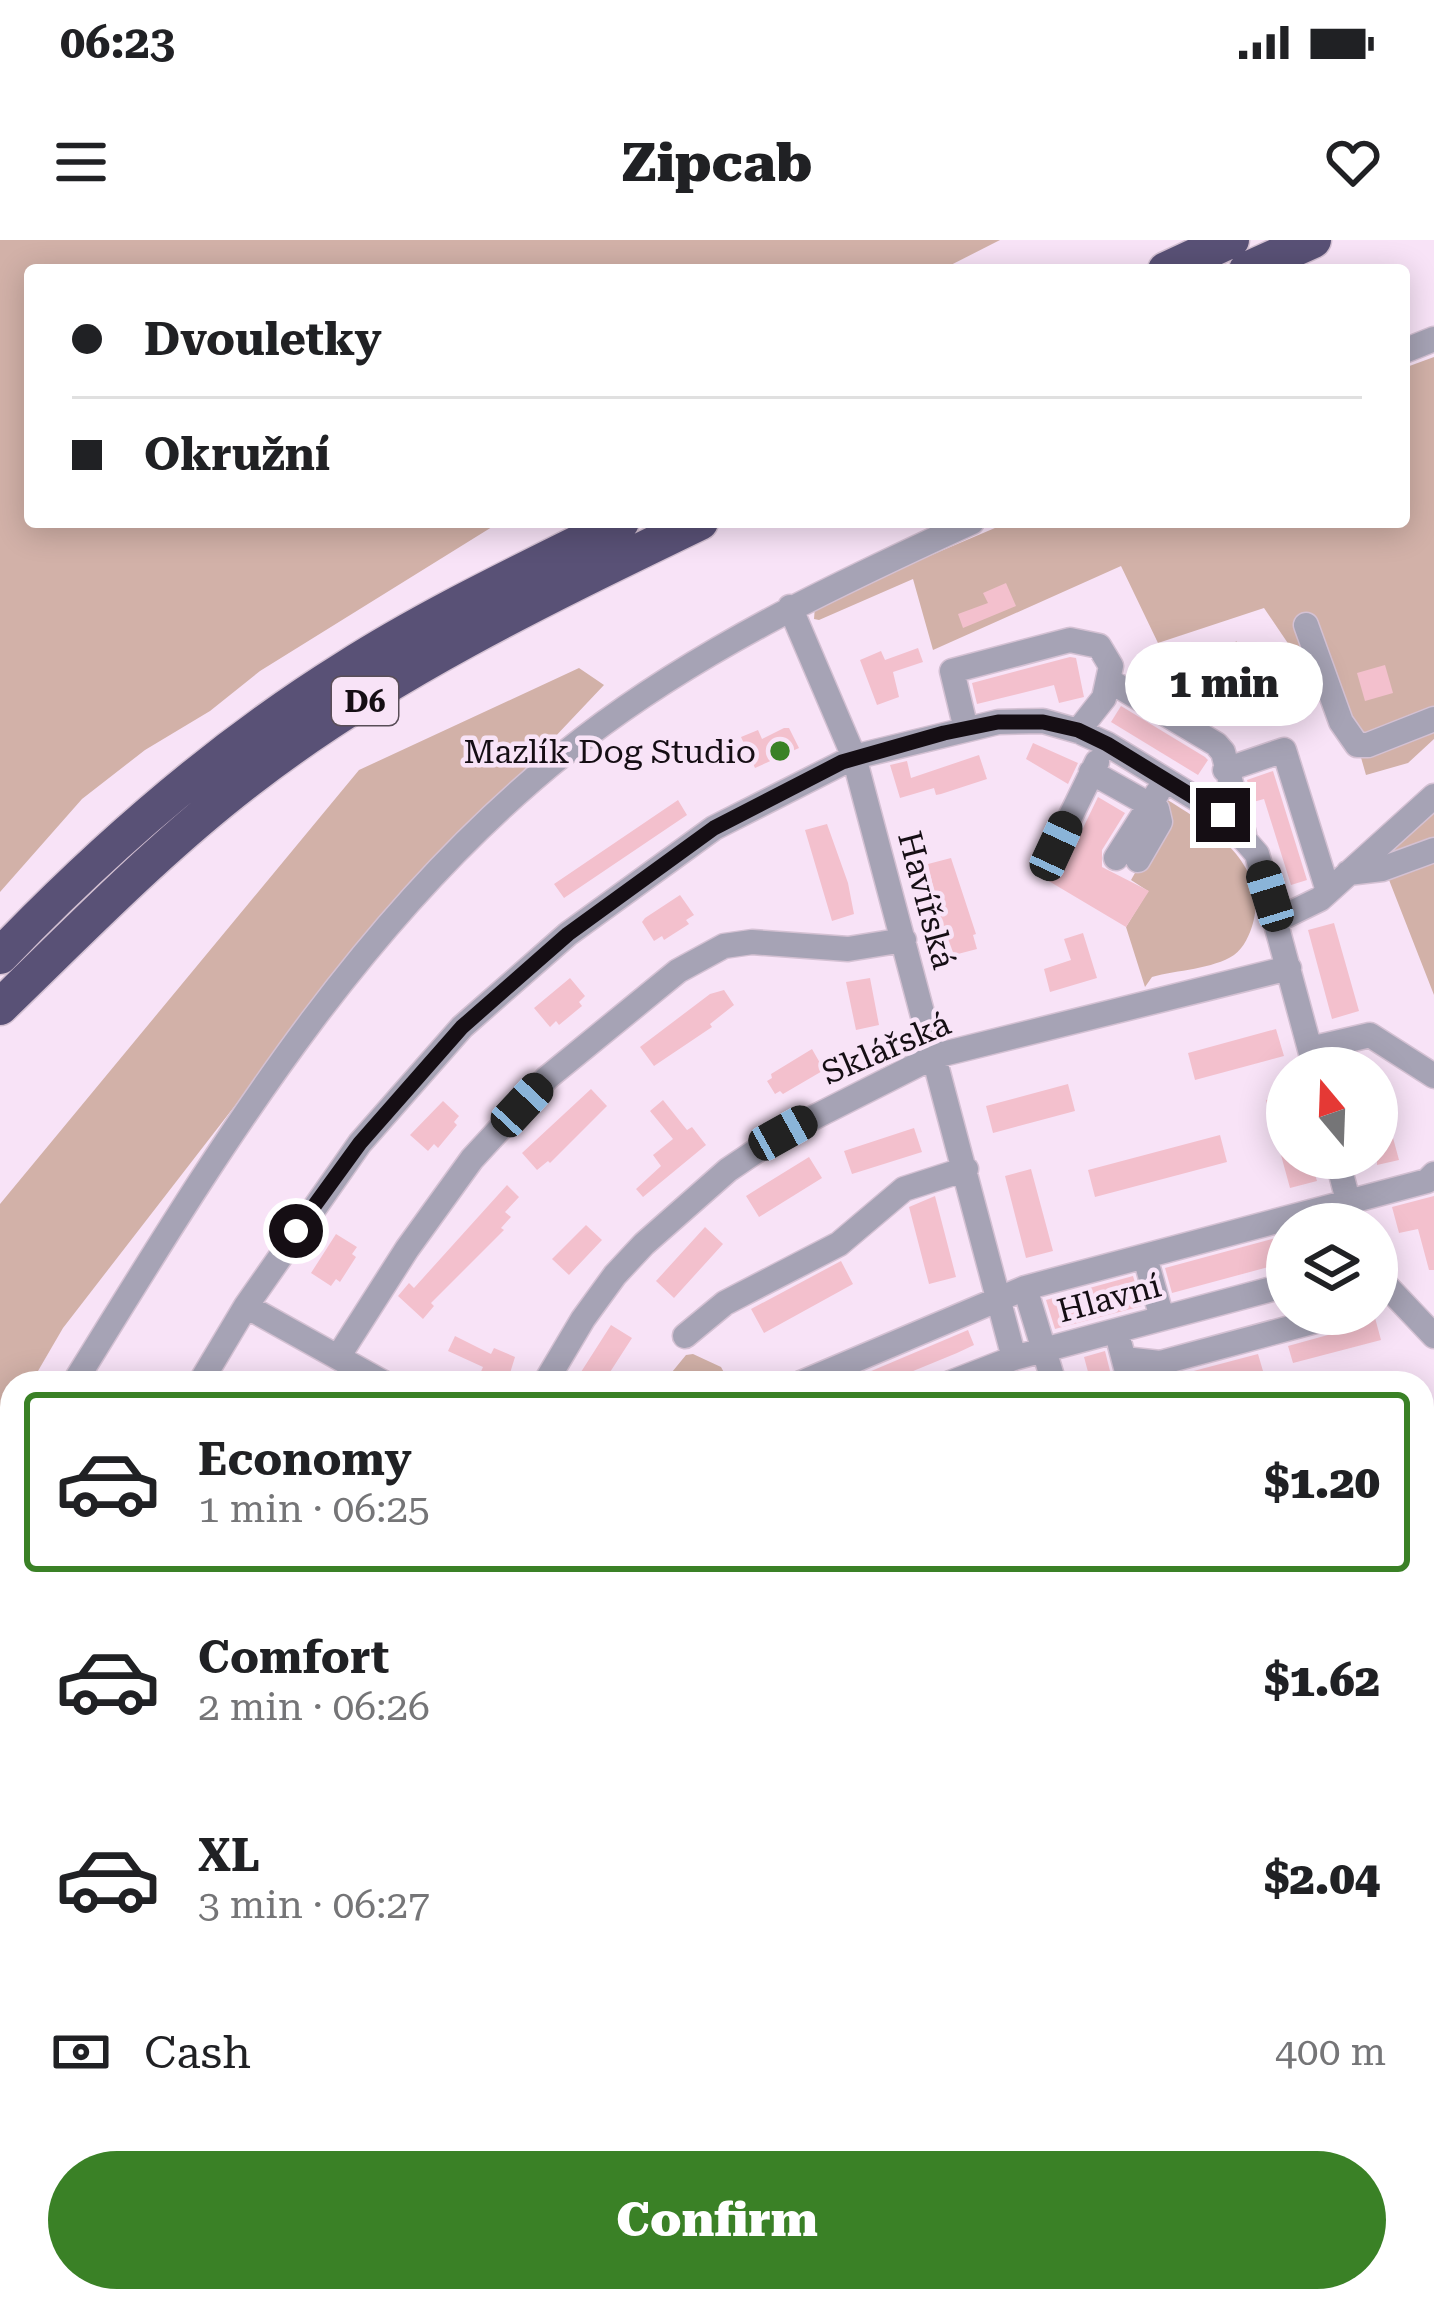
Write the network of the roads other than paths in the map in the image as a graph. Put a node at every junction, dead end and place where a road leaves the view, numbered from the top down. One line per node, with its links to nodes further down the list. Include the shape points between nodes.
1 (1231, 240): 3 (highway)
2 (1312, 240): 4 (highway)
3 (1179, 264)
4 (1260, 264)
5 (609, 528): 24 (highway, D6, via 346,668 238,741)
6 (688, 528): 31 (highway, D6, via 328,722 178,836)
7 (960, 528): 8 (street)
8 (790, 607): 15 (street, Havířská); 61 (street, via 584,738 418,890 335,986 262,1090)
9 (1306, 625): 11 (street, via 1340,722 1357,745)
10 (1110, 681): 12 (street, via 1100,646 1070,640 952,671); 13 (street); 16 (street, via 1216,744)
11 (1434, 719)
12 (966, 729): 13 (street, via 1043,722); 15 (street)
13 (1078, 730): 14 (street)
14 (1107, 744): 17 (street); 18 (street)
15 (854, 757): 32 (street, Havířská); 51 (street, via 714,828 568,934 462,1027 360,1143)
16 (1224, 761): 20 (street); 22 (street); 28 (street, via 1284,750)
17 (1091, 772): 21 (street); 23 (street)
18 (1167, 780): 20 (street); 21 (street)
19 (1434, 796): 27 (street)
20 (1196, 799): 22 (street)
21 (1149, 805): 26 (street)
22 (1245, 836): 29 (street)
23 (1056, 846)
24 (107, 850): 30 (highway, via 56,880); 33 (highway, D6)
25 (1434, 850): 27 (street)
26 (1127, 859)
27 (1348, 873): 28 (street)
28 (1328, 891): 29 (street)
29 (1277, 920): 34 (street)
30 (0, 930)
31 (71, 939): 35 (highway, D6); 36 (highway, via 58,971)
32 (904, 940): 41 (street, Havířská); 59 (street, via 848,949 752,942 724,946 678,971 547,1078 472,1159)
33 (0, 956)
34 (1289, 968): 37 (street); 41 (street, Sklářská)
35 (0, 1007)
36 (0, 1034)
37 (1309, 1047)
38 (1341, 1047): 39 (street, via 1370,1035)
39 (1389, 1047)
40 (1398, 1053): 42 (street)
41 (935, 1056): 43 (street, Havířská); 64 (street, Sklářská, via 783,1133 705,1190 615,1275)
42 (1434, 1076)
43 (966, 1169): 50 (street, Havířská); 56 (street, via 904,1189 839,1244 724,1303)
44 (1434, 1174): 45 (street)
45 (1375, 1203)
46 (1266, 1232): 47 (street)
47 (1145, 1257): 48 (street); 53 (street)
48 (1025, 1288): 50 (street); 58 (street)
49 (1266, 1291): 53 (street, Hlavní)
50 (1000, 1297): 60 (street, Havířská); 65 (street)
51 (245, 1306): 59 (street); 62 (street)
52 (1398, 1308): 57 (street)
53 (1162, 1318): 54 (street, Hlavní)
54 (1115, 1331): 58 (street, Hlavní); 68 (street)
55 (1266, 1334): 68 (street)
56 (685, 1336)
57 (1434, 1336)
58 (1042, 1350): 60 (street, Hlavní); 67 (street)
59 (338, 1357): 63 (street)
60 (1014, 1358): 66 (street, Hlavní)
61 (82, 1371)
62 (207, 1371)
63 (363, 1371)
64 (553, 1371)
65 (829, 1371)
66 (995, 1371)
67 (1050, 1371)
68 (1127, 1371)

